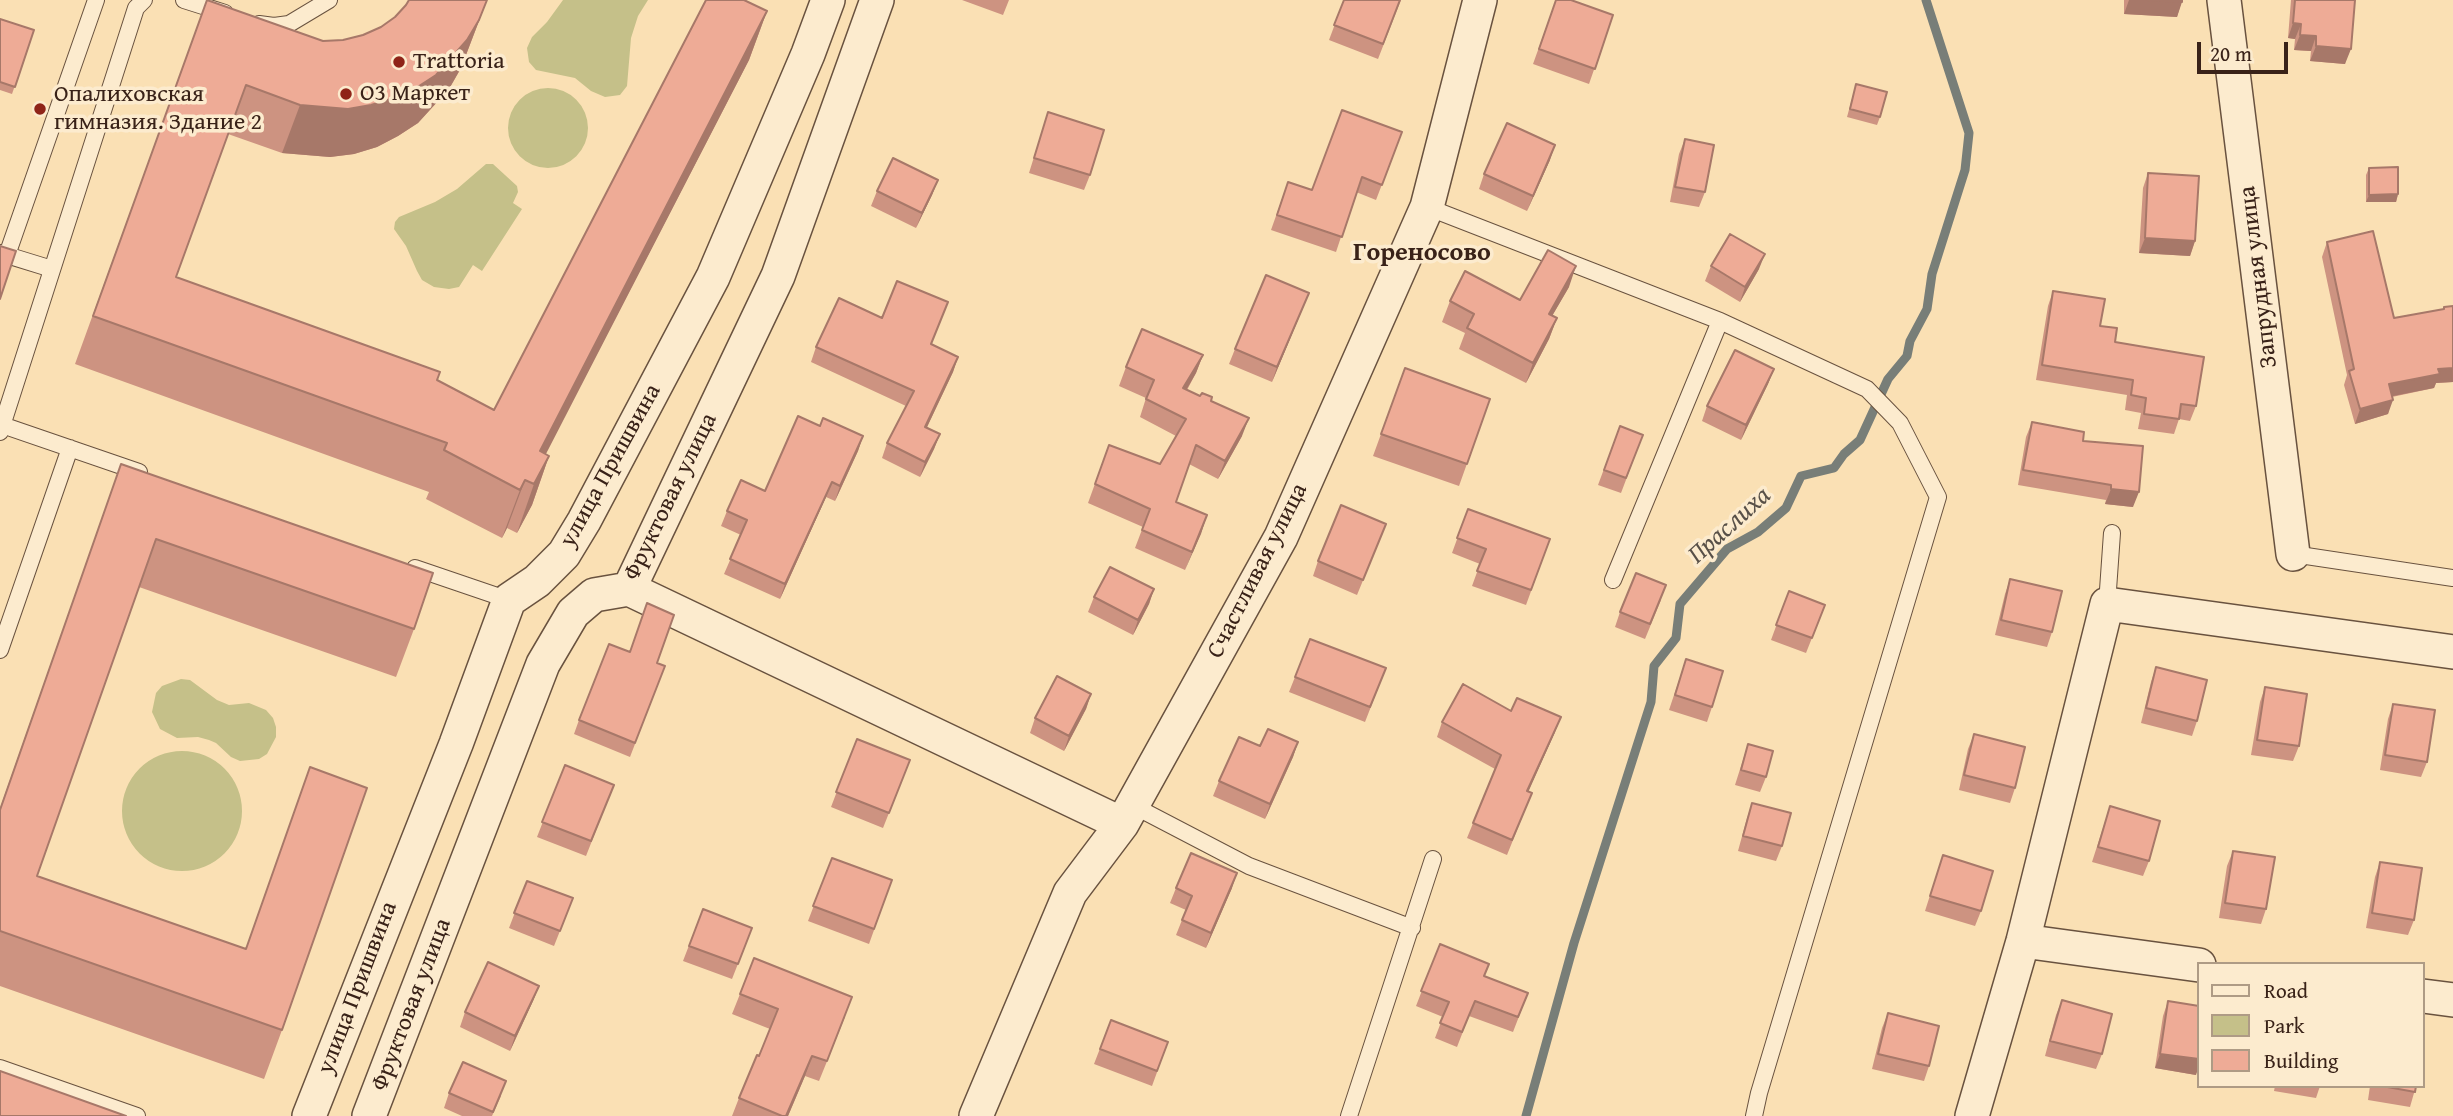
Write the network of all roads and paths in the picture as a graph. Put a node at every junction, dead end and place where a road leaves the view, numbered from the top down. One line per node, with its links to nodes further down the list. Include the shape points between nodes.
1 (96, 0): 10 (lane)
2 (144, 0): 11 (lane, via 136,8)
3 (184, 0): 4 (lane, via 274,26 289,24)
4 (329, 0)
5 (828, 0): 22 (street, улица Пришвина, via 713,277 564,554)
6 (877, 0): 21 (street, Фруктовая улица, via 778,276)
7 (1480, 0): 9 (street, Счастливая улица)
8 (2224, 0): 17 (street, Запрудная улица)
9 (1427, 207): 12 (lane); 26 (street, Счастливая улица, via 1281,537)
10 (4, 254): 11 (lane)
11 (52, 269): 13 (lane)
12 (1720, 321): 20 (lane); 39 (lane, via 1867,389 1900,423 1938,498)
13 (1, 428): 14 (lane)
14 (70, 448): 15 (lane); 24 (lane)
15 (160, 480)
16 (2112, 533): 23 (lane)
17 (2293, 554): 19 (lane)
18 (406, 564): 22 (lane)
19 (2453, 578)
20 (1613, 580)
21 (629, 589): 26 (street); 36 (street, Фруктовая улица, via 594,595 573,613 543,664)
22 (509, 600): 35 (street, улица Пришвина)
23 (2107, 604): 25 (street); 29 (street)
24 (0, 650)
25 (2453, 652)
26 (1127, 815): 28 (lane); 37 (street, Счастливая улица, via 1070,892)
27 (1433, 859): 28 (lane)
28 (1412, 928): 38 (lane)
29 (2023, 941): 30 (street); 40 (street)
30 (2198, 965)
31 (2425, 996): 32 (street)
32 (2453, 1000)
33 (0, 1068): 34 (lane)
34 (137, 1116)
35 (309, 1116)
36 (369, 1116)
37 (976, 1116)
38 (1349, 1116)
39 (1754, 1116)
40 (1972, 1116)

